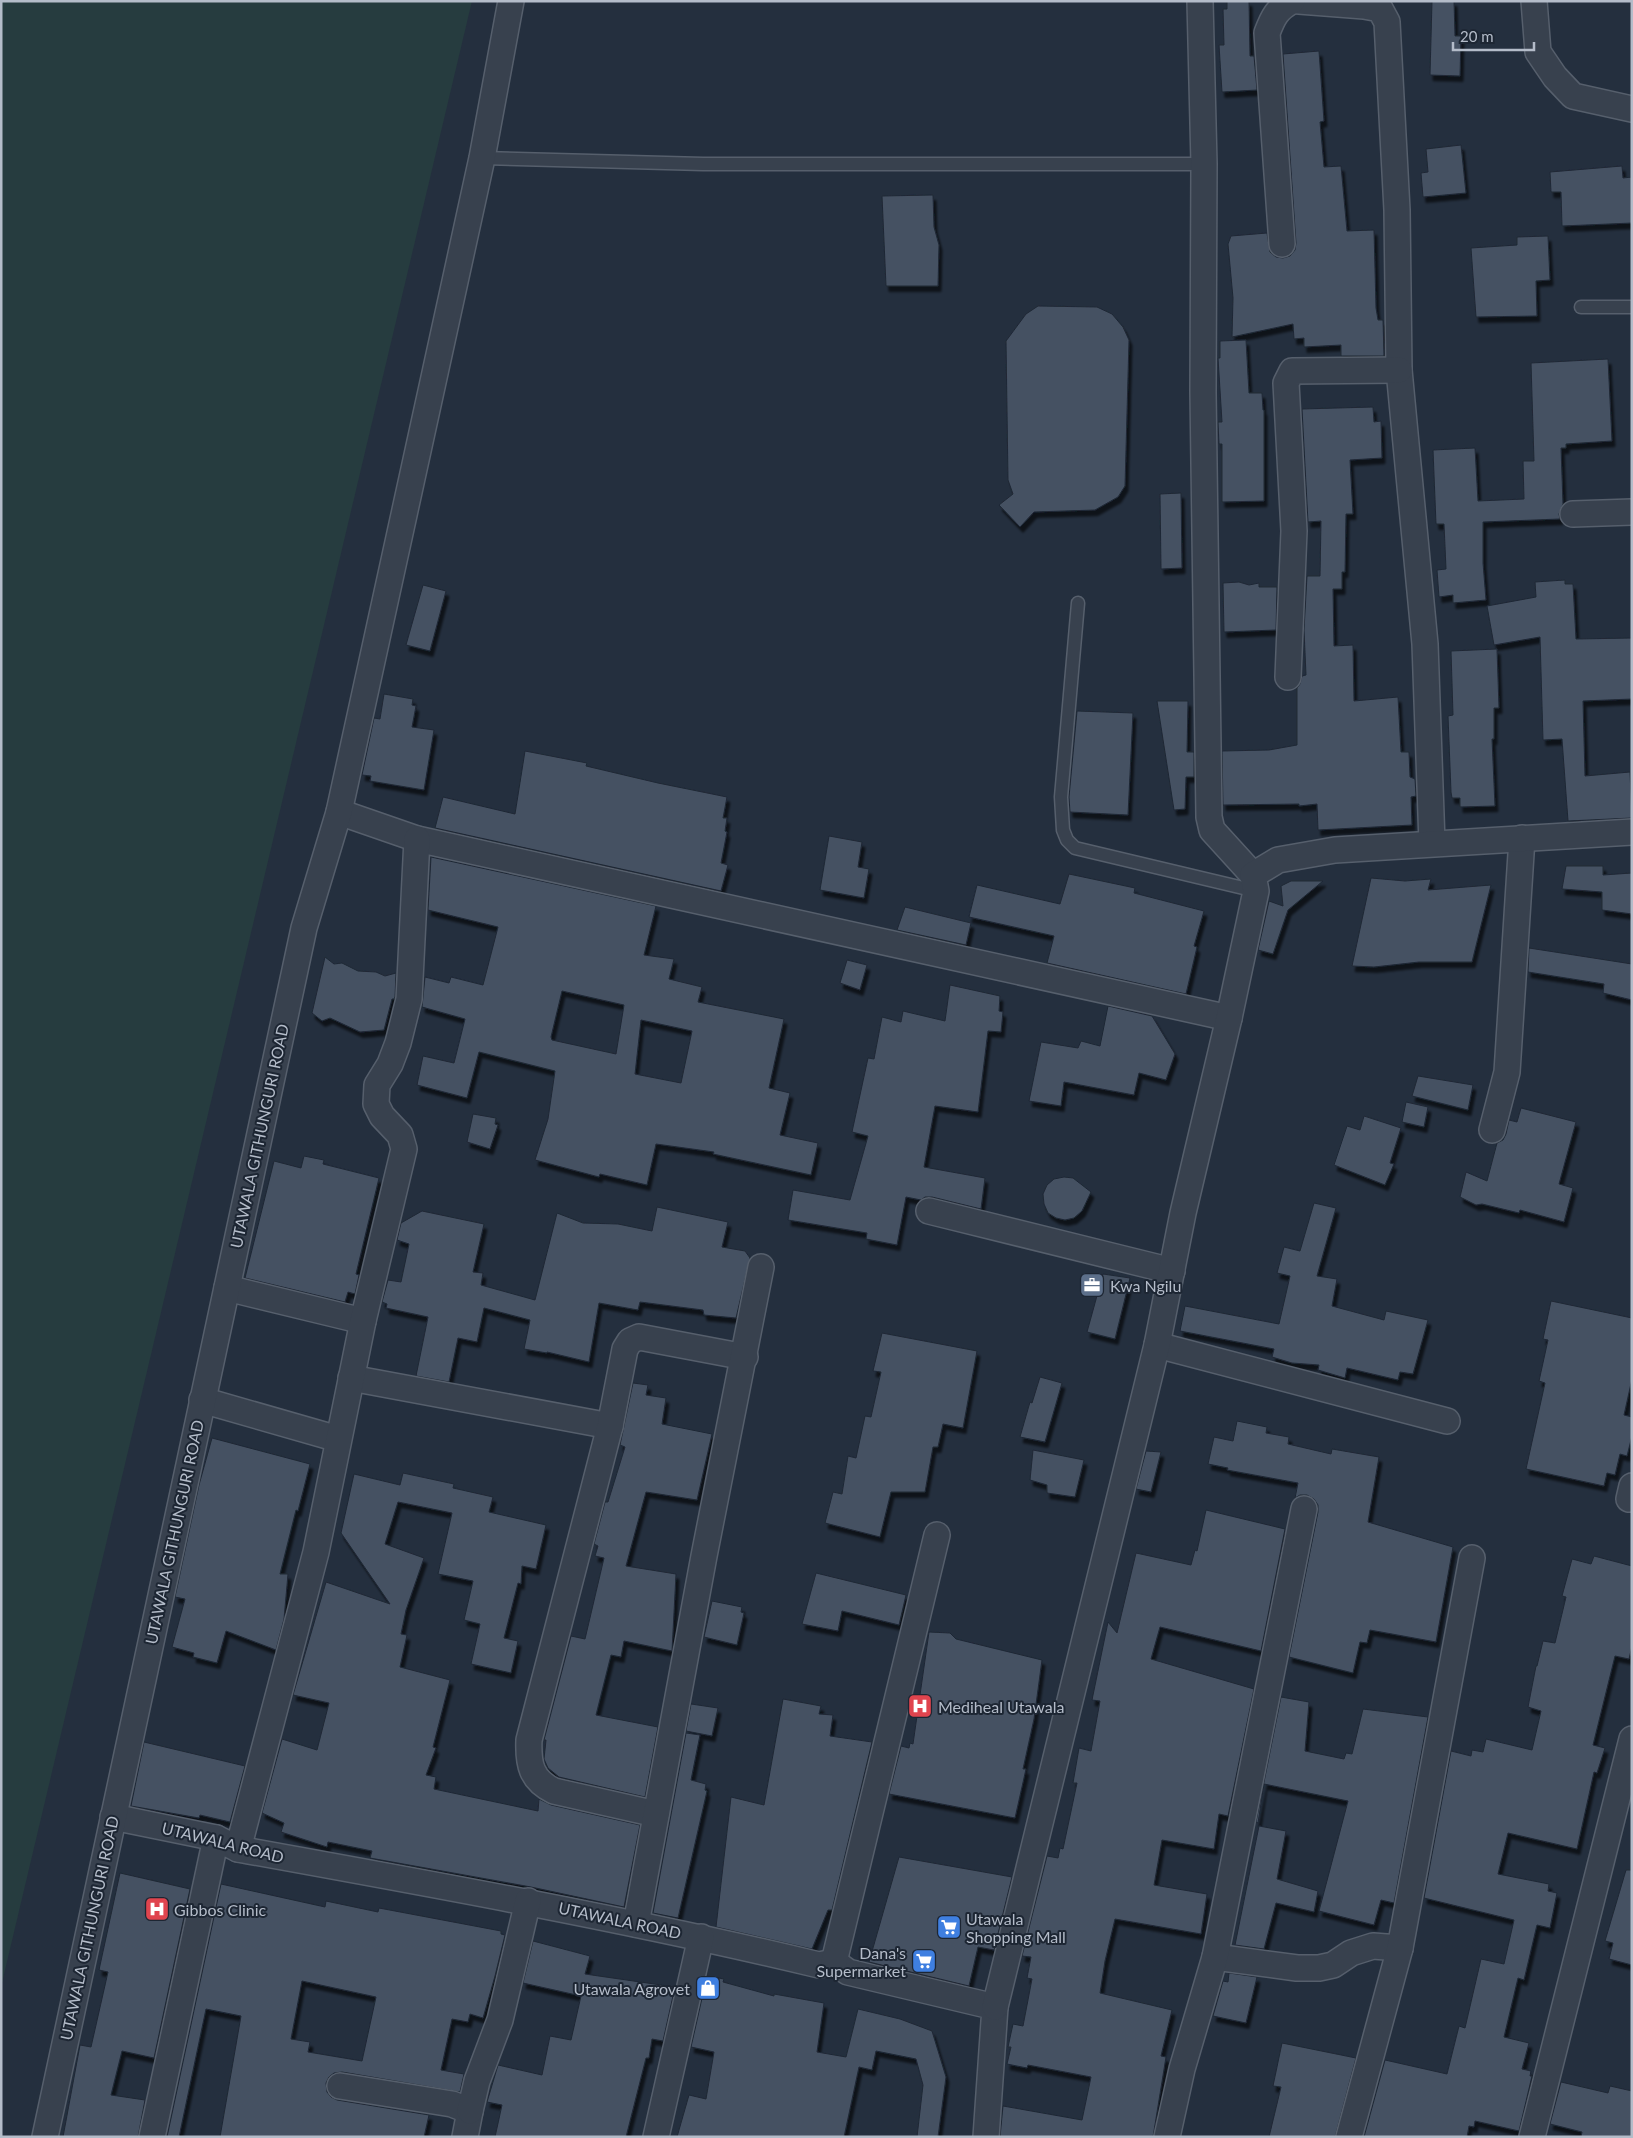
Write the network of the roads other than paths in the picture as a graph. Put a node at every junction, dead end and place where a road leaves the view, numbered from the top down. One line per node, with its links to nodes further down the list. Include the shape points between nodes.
1 (511, 1): 7 (street, UTAWALA GITHUNGURI ROAD)
2 (1200, 1): 8 (street)
3 (1292, 1): 9 (street, via 1279,8 1267,33)
4 (1298, 1): 12 (street, via 1380,9 1387,22 1397,210)
5 (1534, 1): 6 (street, via 1538,52 1555,77 1574,96)
6 (1632, 109)
7 (482, 158): 8 (lane, via 702,164); 17 (street, UTAWALA GITHUNGURI ROAD)
8 (1204, 164): 22 (street, via 1203,392 1209,817 1212,830)
9 (1282, 244)
10 (1581, 307): 11 (lane)
11 (1632, 307)
12 (1399, 370): 16 (street, via 1292,371 1287,378 1294,531); 21 (street, via 1425,644)
13 (1632, 512): 14 (street)
14 (1573, 514)
15 (1078, 603): 22 (lane, via 1061,797 1063,830 1067,840 1075,848)
16 (1288, 677)
17 (339, 812): 20 (street); 28 (street, UTAWALA GITHUNGURI ROAD, via 304,928)
18 (1632, 832): 19 (street)
19 (1522, 838): 21 (street); 24 (street, via 1507,1072)
20 (417, 840): 23 (street); 29 (street, via 409,999 398,1044 377,1085 376,1104 382,1116 400,1135 404,1149)
21 (1432, 843): 22 (street, via 1335,850 1278,860)
22 (1254, 883): 23 (street)
23 (1229, 1018): 27 (street)
24 (1492, 1130)
25 (929, 1211): 27 (street)
26 (761, 1267): 31 (street)
27 (1172, 1271): 30 (street)
28 (227, 1288): 29 (street); 33 (street, UTAWALA GITHUNGURI ROAD)
29 (363, 1321): 32 (street)
30 (1157, 1344): 34 (street); 51 (street)
31 (744, 1357): 35 (street, via 639,1337 630,1341 625,1349); 41 (street)
32 (351, 1378): 35 (street); 36 (street)
33 (202, 1400): 36 (street); 42 (street, UTAWALA GITHUNGURI ROAD)
34 (1447, 1421)
35 (610, 1426): 41 (street, via 528,1740 528,1760 542,1785 554,1791)
36 (338, 1439): 44 (street, via 316,1552)
37 (1304, 1509): 49 (street)
38 (937, 1535): 50 (street)
39 (1472, 1558): 48 (street)
40 (1632, 1739): 61 (street)
41 (656, 1814): 46 (street)
42 (113, 1817): 43 (street, UTAWALA ROAD); 54 (street, UTAWALA GITHUNGURI ROAD)
43 (216, 1838): 44 (street, UTAWALA ROAD); 55 (street)
44 (238, 1849): 45 (street, UTAWALA ROAD)
45 (528, 1901): 46 (street, UTAWALA ROAD); 53 (street, via 500,2020 477,2081)
46 (636, 1924): 47 (street, UTAWALA ROAD)
47 (701, 1937): 50 (street, UTAWALA ROAD, via 819,1965); 57 (street)
48 (1400, 1948): 49 (street, via 1372,1946 1351,1953 1333,1965 1319,1968); 60 (street)
49 (1215, 1957): 59 (street, via 1182,2070)
50 (834, 1962): 51 (street, via 848,1972)
51 (995, 2007): 58 (street)
52 (340, 2086): 53 (street, via 452,2104)
53 (470, 2111): 56 (street)
54 (45, 2137)
55 (152, 2137)
56 (466, 2137)
57 (656, 2137)
58 (986, 2137)
59 (1167, 2137)
60 (1350, 2137)
61 (1532, 2137)

